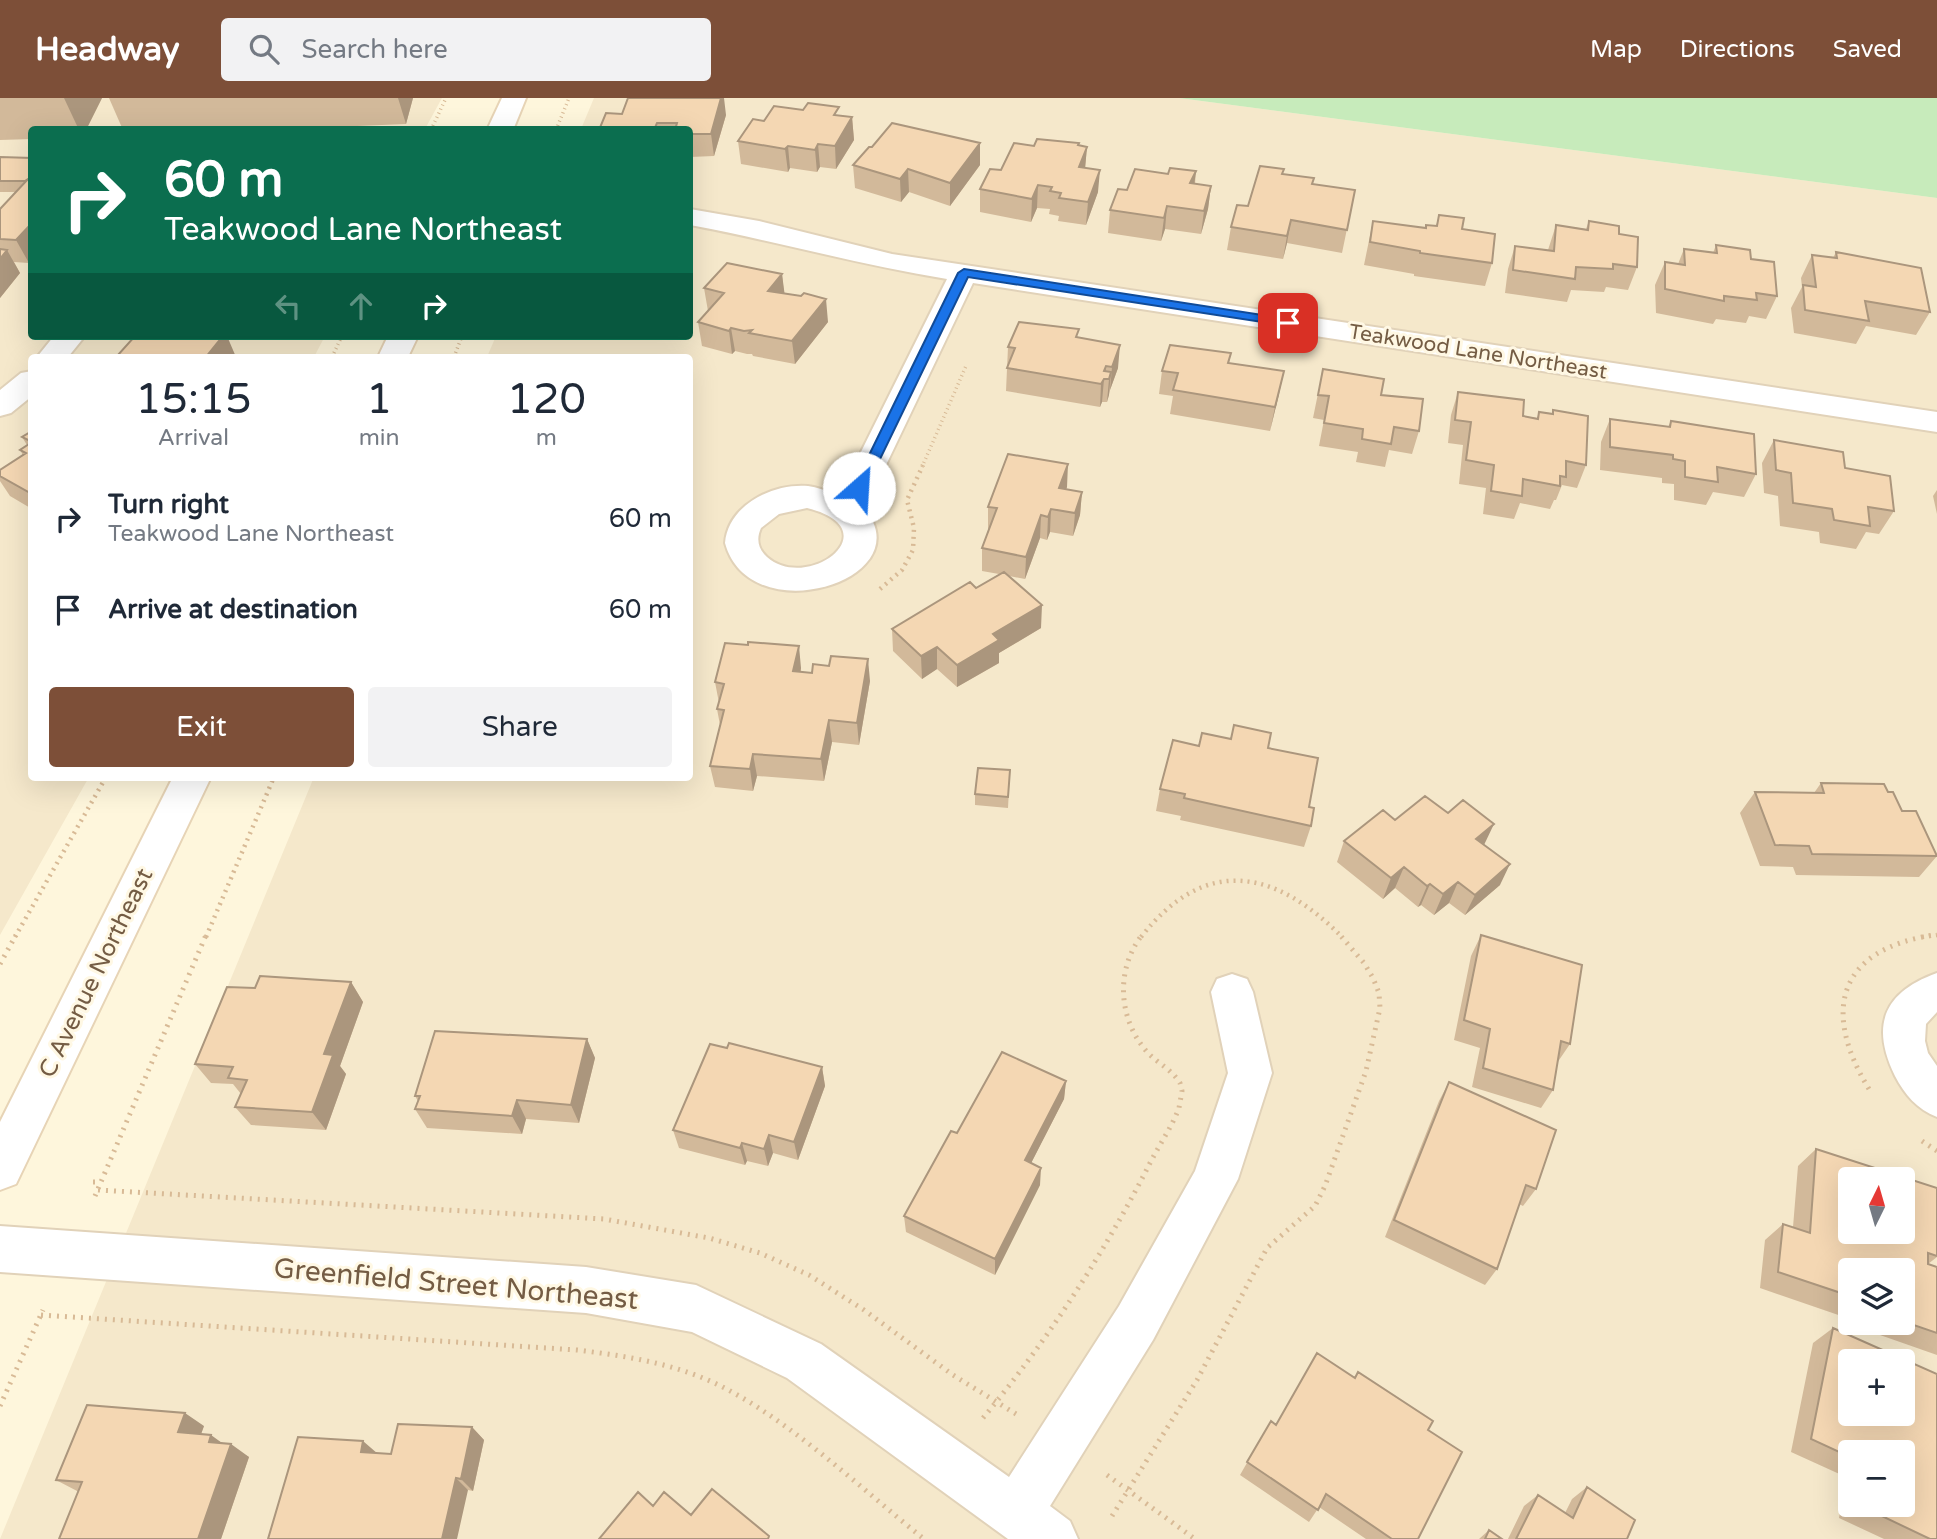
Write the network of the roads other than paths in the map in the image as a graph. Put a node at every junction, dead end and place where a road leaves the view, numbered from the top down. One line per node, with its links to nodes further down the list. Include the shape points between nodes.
1 (514, 98): 2 (street)
2 (502, 126)
3 (693, 218): 4 (street, Teakwood Lane Northeast, via 892,262)
4 (964, 273): 9 (street, Teakwood Lane Northeast); 10 (street, via 859,488)
5 (67, 340): 6 (street)
6 (55, 354)
7 (28, 383): 8 (street)
8 (0, 406)
9 (1937, 422)
10 (841, 506)
11 (190, 781): 15 (street, C Avenue Northeast)
12 (1937, 991): 14 (street, via 1919,998 1906,1015 1902,1036 1908,1060)
13 (1232, 992): 17 (street, via 1250,1073 1215,1179)
14 (1937, 1097)
15 (0, 1169)
16 (0, 1249): 17 (street, Greenfield Street Northeast, via 586,1290 696,1309 804,1361)
17 (1034, 1526)

